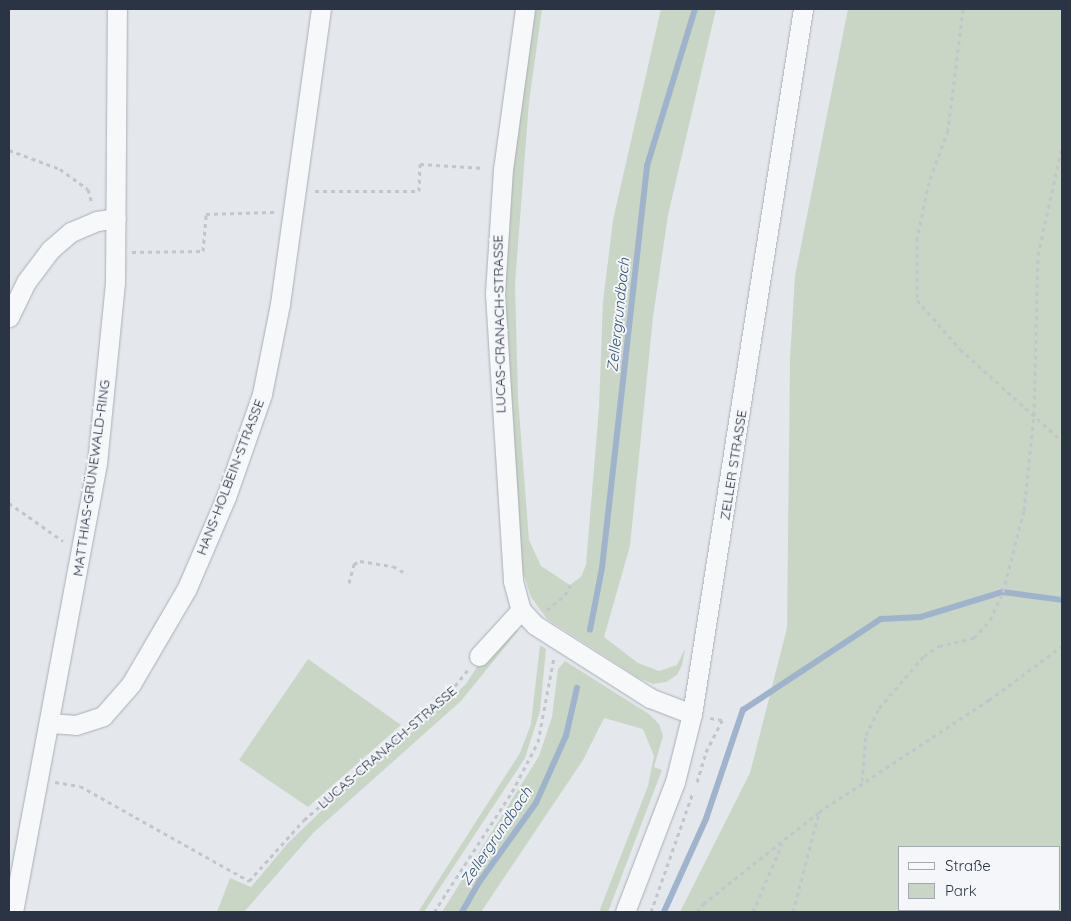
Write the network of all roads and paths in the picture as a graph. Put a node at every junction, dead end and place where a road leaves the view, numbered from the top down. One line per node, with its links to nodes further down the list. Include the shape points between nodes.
1 (117, 9): 11 (street, MATTHIAS-GRÜNEWALD-RING)
2 (321, 9): 10 (street, HANS-HOLBEIN-STRASSE)
3 (525, 9): 21 (street, LUCAS-CRANACH-STRASSE, via 504,150 497,221 496,294 510,554)
4 (803, 9): 25 (street, ZELLER STRASSE, via 747,382)
5 (963, 9): 15 (path, via 948,130 929,182 917,238 917,300 960,349)
6 (1062, 147): 15 (path, via 1038,255)
7 (9, 150): 12 (path, via 60,169 88,189)
8 (483, 168): 9 (path, via 420,164 419,191)
9 (330, 191)
10 (295, 212): 13 (path, via 206,214 203,251); 27 (street, HANS-HOLBEIN-STRASSE, via 262,394 226,497 187,588 131,684 103,716 76,725)
11 (116, 218): 12 (street); 13 (street, MATTHIAS-GRÜNEWALD-RING)
12 (97, 221): 14 (street, via 71,232 50,250 26,282)
13 (115, 252): 27 (street, MATTHIAS-GRÜNEWALD-RING, via 97,463)
14 (9, 317)
15 (1034, 415): 16 (path); 28 (path, via 1024,510 1004,592 990,620 974,638 939,646 924,656 878,708 866,735)
16 (1062, 441)
17 (9, 503): 18 (path)
18 (65, 542)
19 (407, 574): 20 (path, via 393,566 360,561 354,564)
20 (349, 583)
21 (521, 610): 22 (street); 24 (street)
22 (560, 643): 25 (street, via 650,698); 33 (path, via 554,656 538,742 512,792)
23 (1062, 646): 28 (path, via 989,700)
24 (479, 656): 29 (path, LUCAS-CRANACH-STRASSE, via 450,692 304,820 249,881)
25 (692, 714): 34 (street, ZELLER STRASSE, via 675,782)
26 (722, 720): 35 (path, via 706,752)
27 (49, 724): 32 (street, MATTHIAS-GRÜNEWALD-RING)
28 (862, 781): 30 (path)
29 (80, 786)
30 (819, 812): 31 (path); 38 (path)
31 (782, 843): 36 (path); 37 (path)
32 (13, 912)
33 (434, 912)
34 (625, 912)
35 (651, 912)
36 (697, 912)
37 (753, 912)
38 (793, 912)

